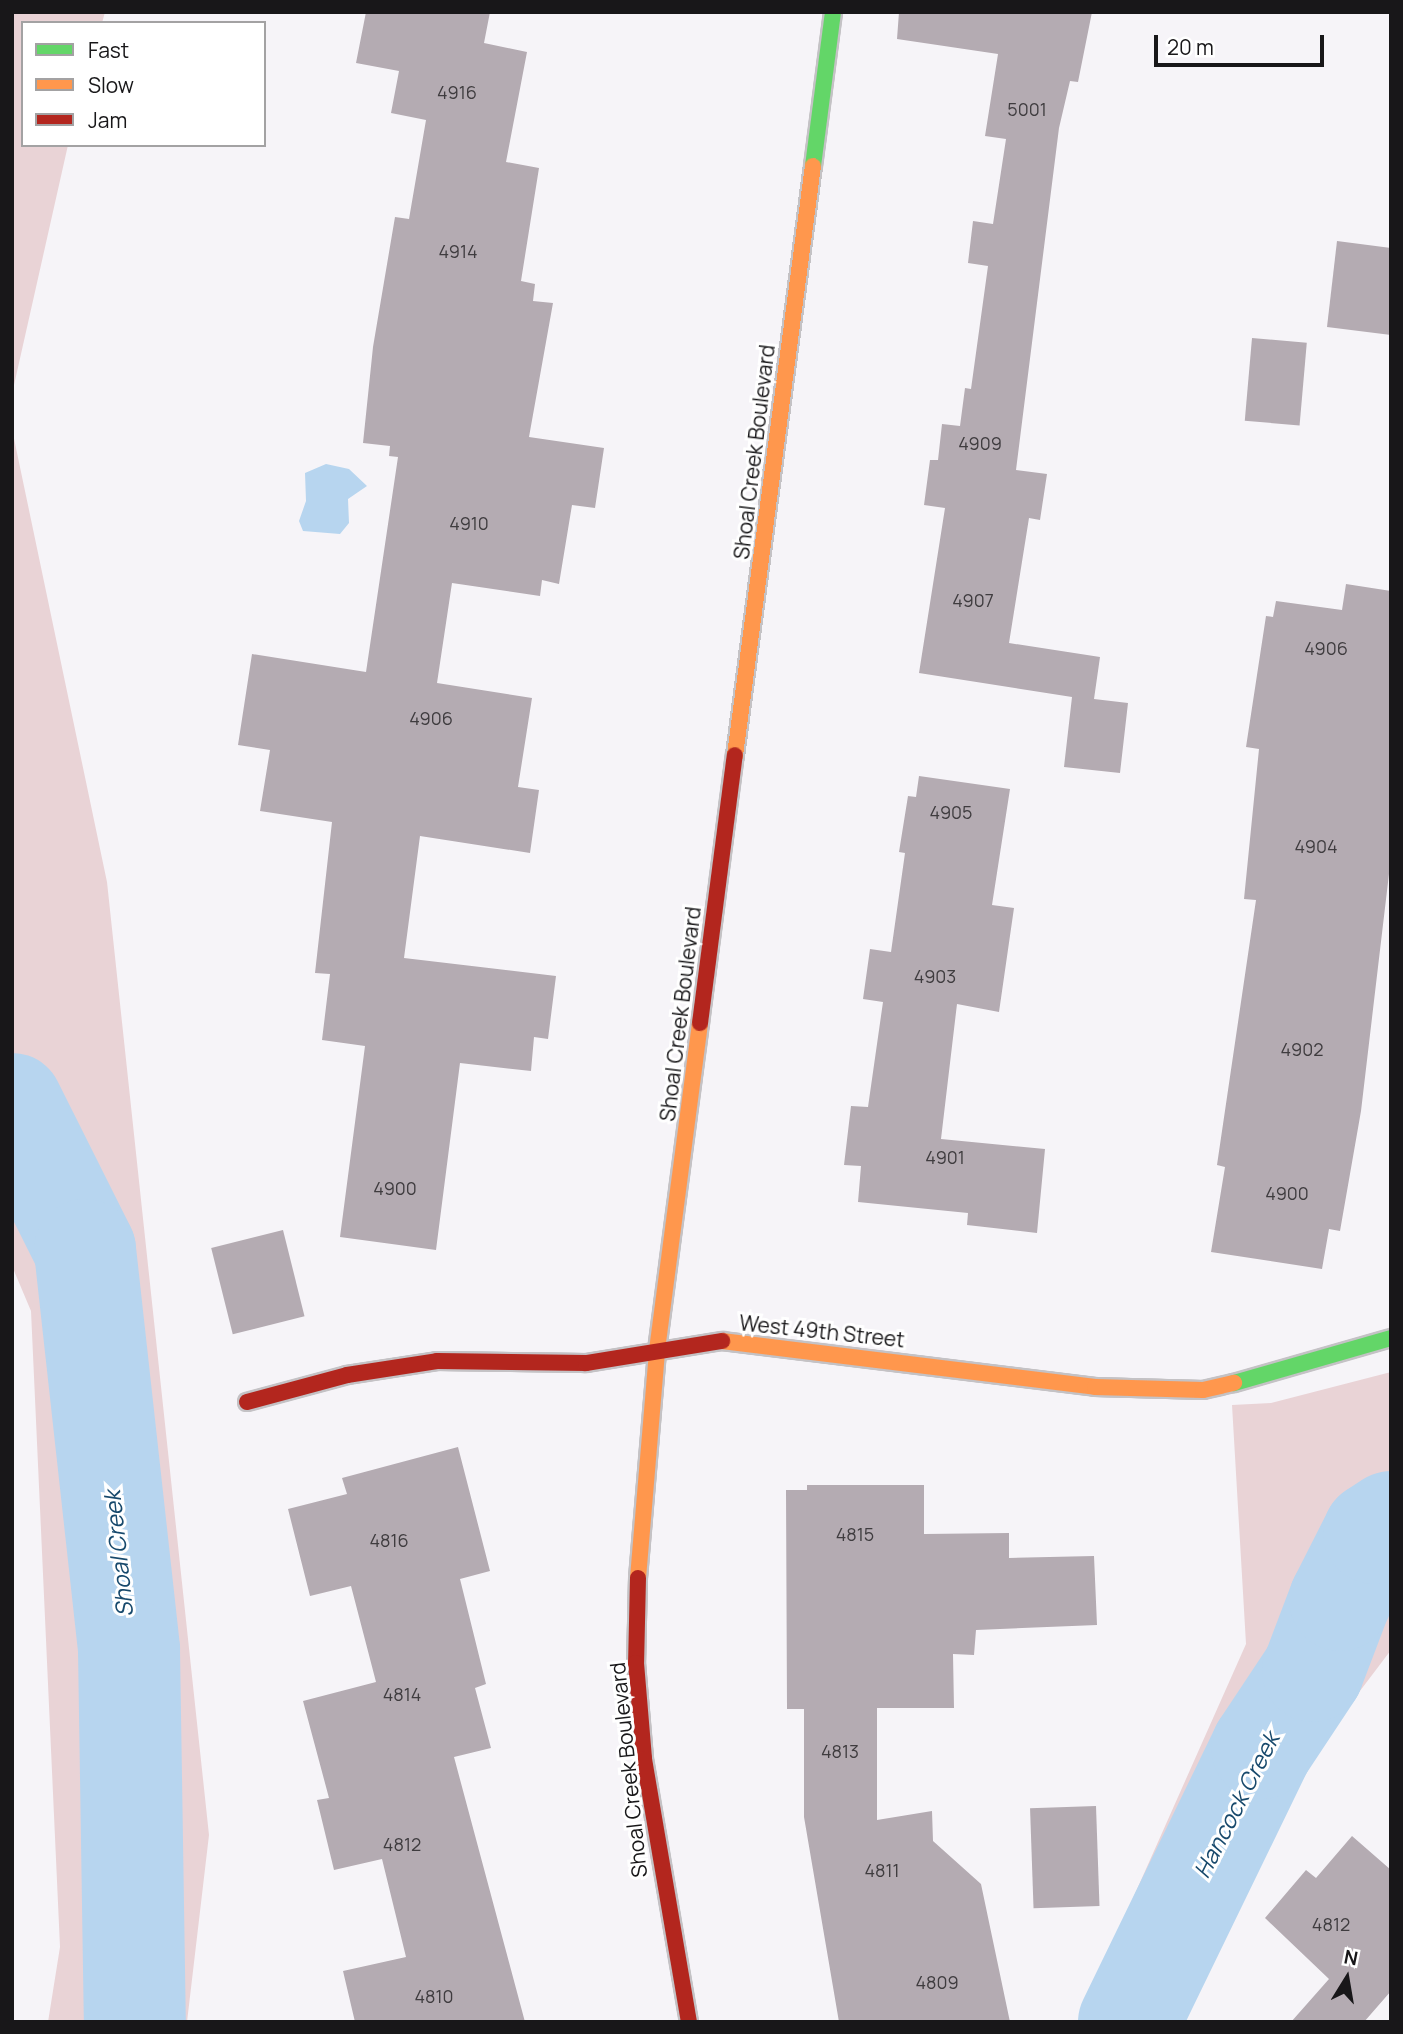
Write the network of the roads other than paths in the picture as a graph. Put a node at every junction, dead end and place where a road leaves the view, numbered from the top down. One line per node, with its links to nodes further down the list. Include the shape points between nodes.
1 (833, 12): 3 (street, Shoal Creek Boulevard)
2 (1391, 1338): 3 (street, West 49th Street, via 1325,1361 1203,1390 1095,1387 712,1340)
3 (657, 1350): 4 (street, West 49th Street, via 586,1363 437,1361 346,1375); 5 (street, Shoal Creek Boulevard, via 638,1549 636,1663 666,1912)
4 (247, 1402)
5 (689, 2022)

